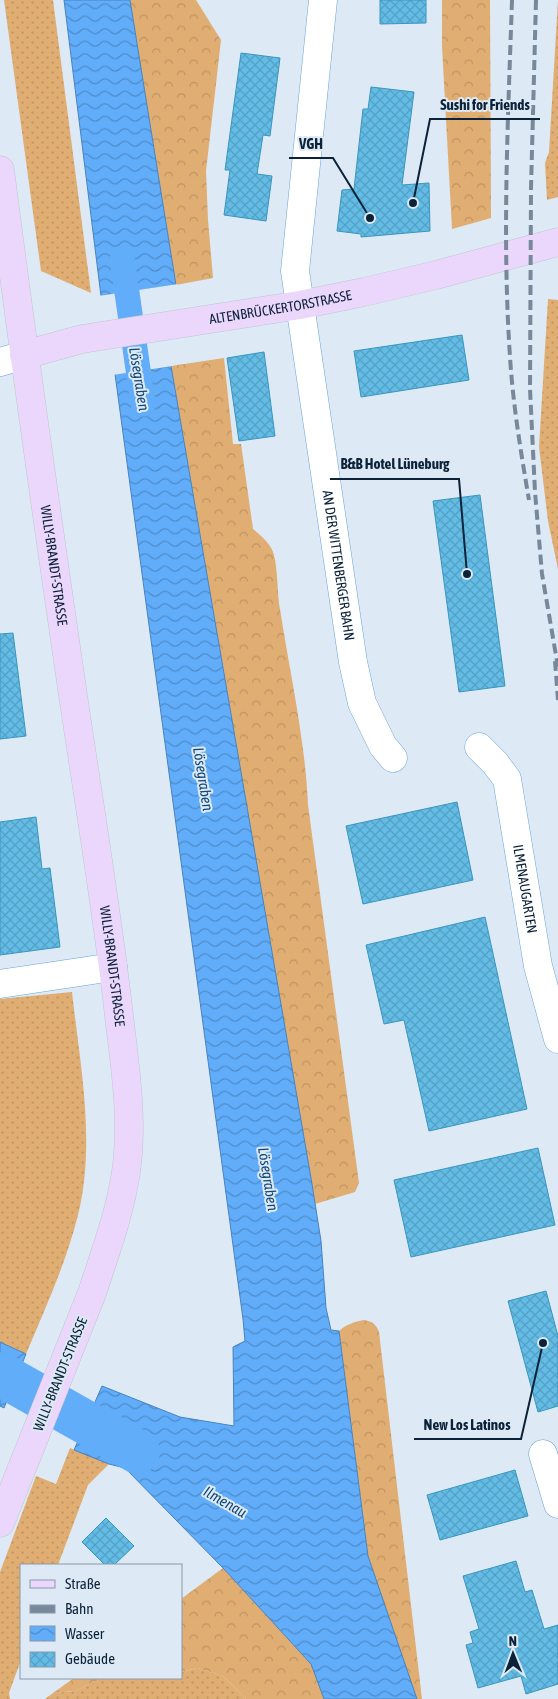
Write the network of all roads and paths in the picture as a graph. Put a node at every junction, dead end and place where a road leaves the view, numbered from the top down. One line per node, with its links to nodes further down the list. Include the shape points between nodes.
1 (323, 0): 4 (street, AN DER WITTENBERGER BAHN, via 295,271)
2 (0, 170): 5 (main road, WILLY-BRANDT-STRASSE)
3 (558, 242): 4 (main road, ALTENBRÜCKERTORSTRASSE, via 436,275)
4 (300, 305): 5 (main road, ALTENBRÜCKERTORSTRASSE, via 82,338); 7 (street, AN DER WITTENBERGER BAHN, via 353,662 362,703 383,746)
5 (12, 359): 8 (main road, WILLY-BRANDT-STRASSE, via 29,391)
6 (480, 747): 10 (street, ILMENAUGARTEN, via 507,779 538,966)
7 (393, 758)
8 (113, 967): 9 (street); 13 (main road, WILLY-BRANDT-STRASSE, via 129,1122 126,1171 118,1211 75,1336)
9 (0, 984)
10 (558, 1039)
11 (543, 1454): 12 (street)
12 (558, 1504)
13 (0, 1523)

